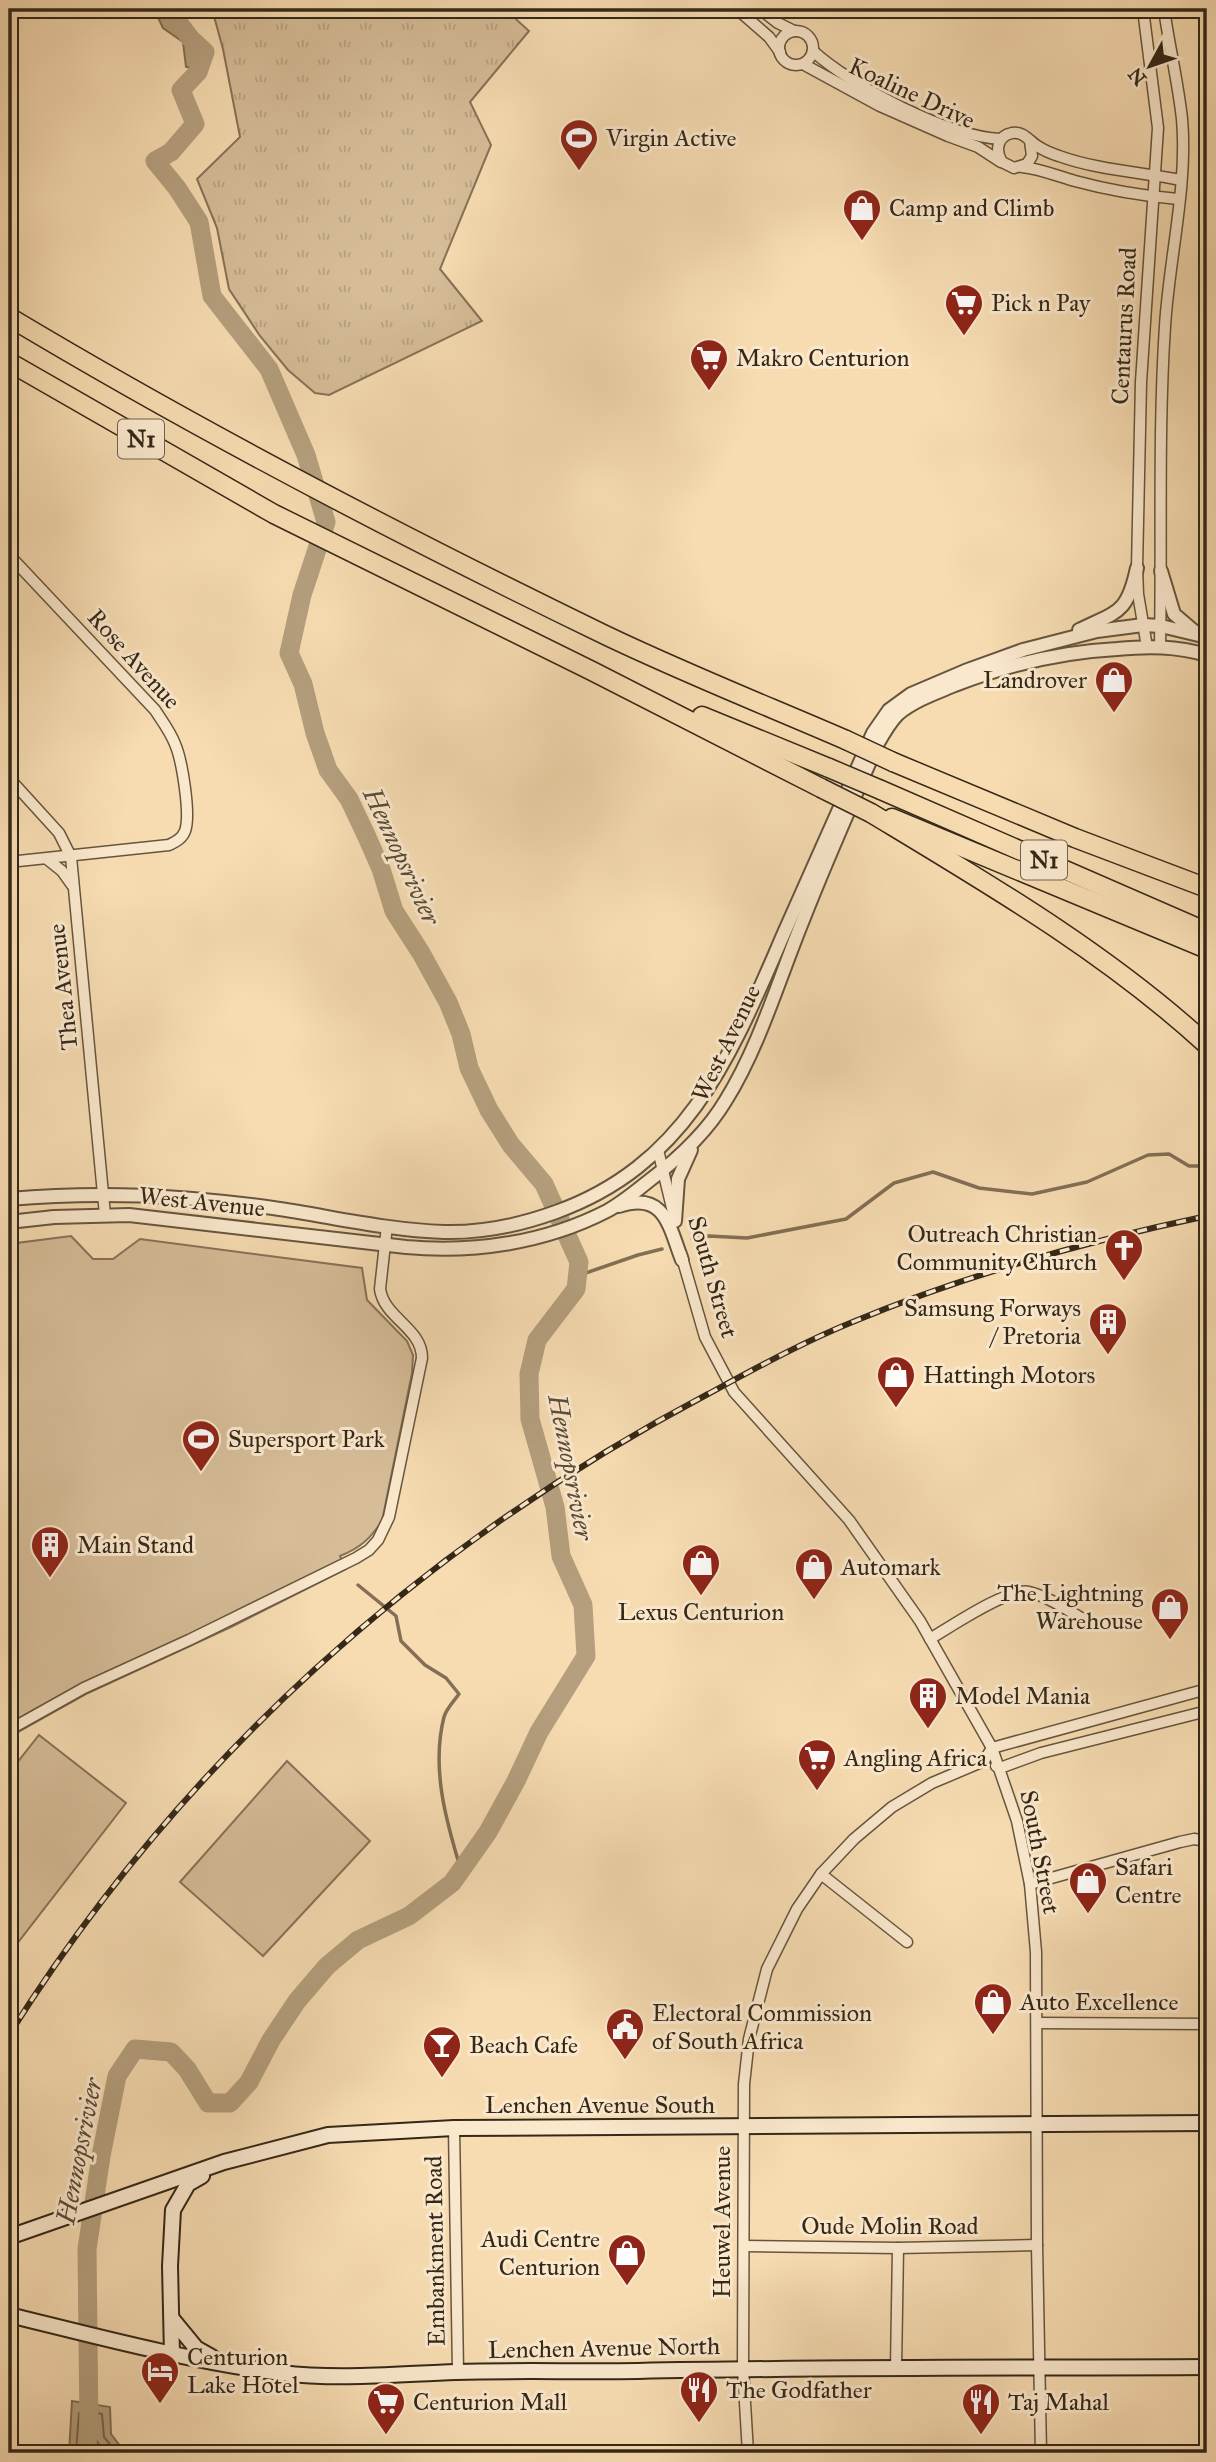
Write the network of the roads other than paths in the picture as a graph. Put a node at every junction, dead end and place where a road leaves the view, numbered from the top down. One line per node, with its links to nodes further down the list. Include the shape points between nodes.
1 (737, 9): 7 (street)
2 (760, 9): 5 (street)
3 (1143, 9): 13 (street, Centaurus Road, via 1158,128)
4 (1164, 9): 14 (street, Centaurus Road, via 1182,120)
5 (794, 31): 6 (street, via 808,37); 7 (street, via 784,36)
6 (813, 51): 8 (street); 9 (street, Koaline Drive, via 829,66 883,97 941,124)
7 (780, 52): 8 (street, via 787,63)
8 (803, 64): 11 (street, Koaline Drive, via 880,106 978,147)
9 (1001, 139): 10 (street, via 1016,132); 11 (street, via 997,151)
10 (1030, 141): 12 (street, via 1032,156); 13 (street, via 1061,157 1116,171)
11 (1002, 162): 12 (street)
12 (1022, 167): 15 (street)
13 (1155, 174): 14 (street); 15 (street, Centaurus Road)
14 (1181, 180): 16 (street, Centaurus Road)
15 (1152, 197): 16 (street); 20 (street, Centaurus Road, via 1141,382)
16 (1178, 199): 21 (street, Centaurus Road, via 1165,325)
17 (9, 317): 35 (highway, N1, bridge, via 270,465 604,635 893,762)
18 (9, 362): 28 (highway, N1, via 274,514)
19 (9, 555): 31 (street, Rose Avenue, via 155,710 181,762 187,818 185,833 177,841)
20 (1137, 568): 22 (street, Centaurus Road); 25 (street, via 1132,593 1116,612)
21 (1161, 571): 23 (street, Centaurus Road); 24 (street, via 1174,614)
22 (1143, 625): 23 (street, West Avenue); 25 (street, West Avenue); 26 (street, Centaurus Road)
23 (1161, 626): 24 (street, West Avenue); 26 (street, Centaurus Road)
24 (1202, 635)
25 (1057, 641): 40 (street, West Avenue, via 921,689 880,720 724,1063 686,1121)
26 (1154, 646): 27 (street, West Avenue); 39 (street, West Avenue, via 1062,654 1016,664 924,697 889,724 745,1063 727,1100)
27 (1207, 655)
28 (592, 671): 30 (highway, bridge); 36 (highway, N1, bridge)
29 (9, 778): 31 (street, Thea Avenue, via 59,833)
30 (871, 813): 37 (highway, via 911,824); 38 (highway, via 1094,955)
31 (71, 857): 32 (street); 34 (street, Thea Avenue)
32 (47, 859): 33 (street); 34 (street)
33 (9, 862)
34 (74, 888): 42 (street, Thea Avenue)
35 (1207, 889)
36 (1207, 932)
37 (1207, 949)
38 (1207, 1045)
39 (698, 1137): 41 (street, West Avenue); 46 (street, via 680,1173)
40 (659, 1150): 41 (street, South Street); 48 (street, West Avenue, via 623,1180 585,1202 515,1226 444,1232)
41 (663, 1170): 44 (street, West Avenue); 46 (street, South Street)
42 (103, 1193): 43 (street, West Avenue); 45 (street, Thea Avenue); 48 (street, West Avenue, via 205,1199)
43 (9, 1199)
44 (609, 1210): 49 (street, West Avenue, via 578,1224 473,1249); 50 (street, via 639,1201 659,1209)
45 (105, 1215): 47 (street, West Avenue); 49 (street, West Avenue)
46 (675, 1220): 50 (street, South Street)
47 (9, 1222)
48 (387, 1226): 49 (street)
49 (385, 1244): 55 (street, via 381,1298 418,1341 422,1353 391,1513 378,1540 356,1558 84,1688)
50 (682, 1260): 52 (street, South Street, via 705,1337 734,1392 849,1520)
51 (1088, 1622): 52 (street, via 1022,1591)
52 (930, 1639): 56 (street, South Street)
53 (1207, 1689): 56 (street)
54 (1207, 1711): 58 (street, via 1041,1753)
55 (9, 1730)
56 (992, 1748): 57 (street); 58 (street, South Street)
57 (984, 1760): 58 (street); 60 (street, Heuwel Avenue, via 892,1807)
58 (1000, 1768): 61 (street, South Street)
59 (1207, 1841): 61 (street, via 1180,1842)
60 (821, 1874): 62 (street); 67 (street, Heuwel Avenue, via 797,1909 767,1969 749,2039)
61 (1030, 1884): 63 (street, South Street)
62 (906, 1942)
63 (1038, 2023): 64 (street); 66 (street, South Street)
64 (1207, 2024)
65 (1207, 2123): 66 (main road, Lenchen Avenue South)
66 (1038, 2125): 67 (main road, Lenchen Avenue South); 71 (street, South Street)
67 (743, 2127): 68 (main road, Lenchen Avenue South); 72 (street, Heuwel Avenue)
68 (454, 2128): 69 (main road, Lenchen Avenue South, via 328,2135); 82 (street, Embankment Road)
69 (224, 2162): 70 (main road, Lenchen Avenue South); 75 (main road, via 188,2184 173,2210)
70 (9, 2237)
71 (1037, 2245): 73 (street, Oude Molin Road); 80 (street, South Street)
72 (744, 2246): 73 (street, Oude Molin Road); 81 (street, Heuwel Avenue)
73 (898, 2248): 79 (street)
74 (9, 2315): 76 (main road, Lenchen Avenue North)
75 (173, 2320): 76 (main road); 77 (main road, via 207,2356)
76 (172, 2354): 77 (main road, Lenchen Avenue North)
77 (242, 2366): 82 (main road, Lenchen Avenue North, via 326,2376)
78 (1207, 2367): 80 (main road, Lenchen Avenue North)
79 (896, 2368): 80 (main road, Lenchen Avenue North); 81 (main road, Lenchen Avenue North)
80 (1039, 2368): 84 (street, South Street)
81 (743, 2369): 82 (main road, Lenchen Avenue North); 83 (street, Heuwel Avenue)
82 (458, 2372)
83 (748, 2453)
84 (1041, 2453)

